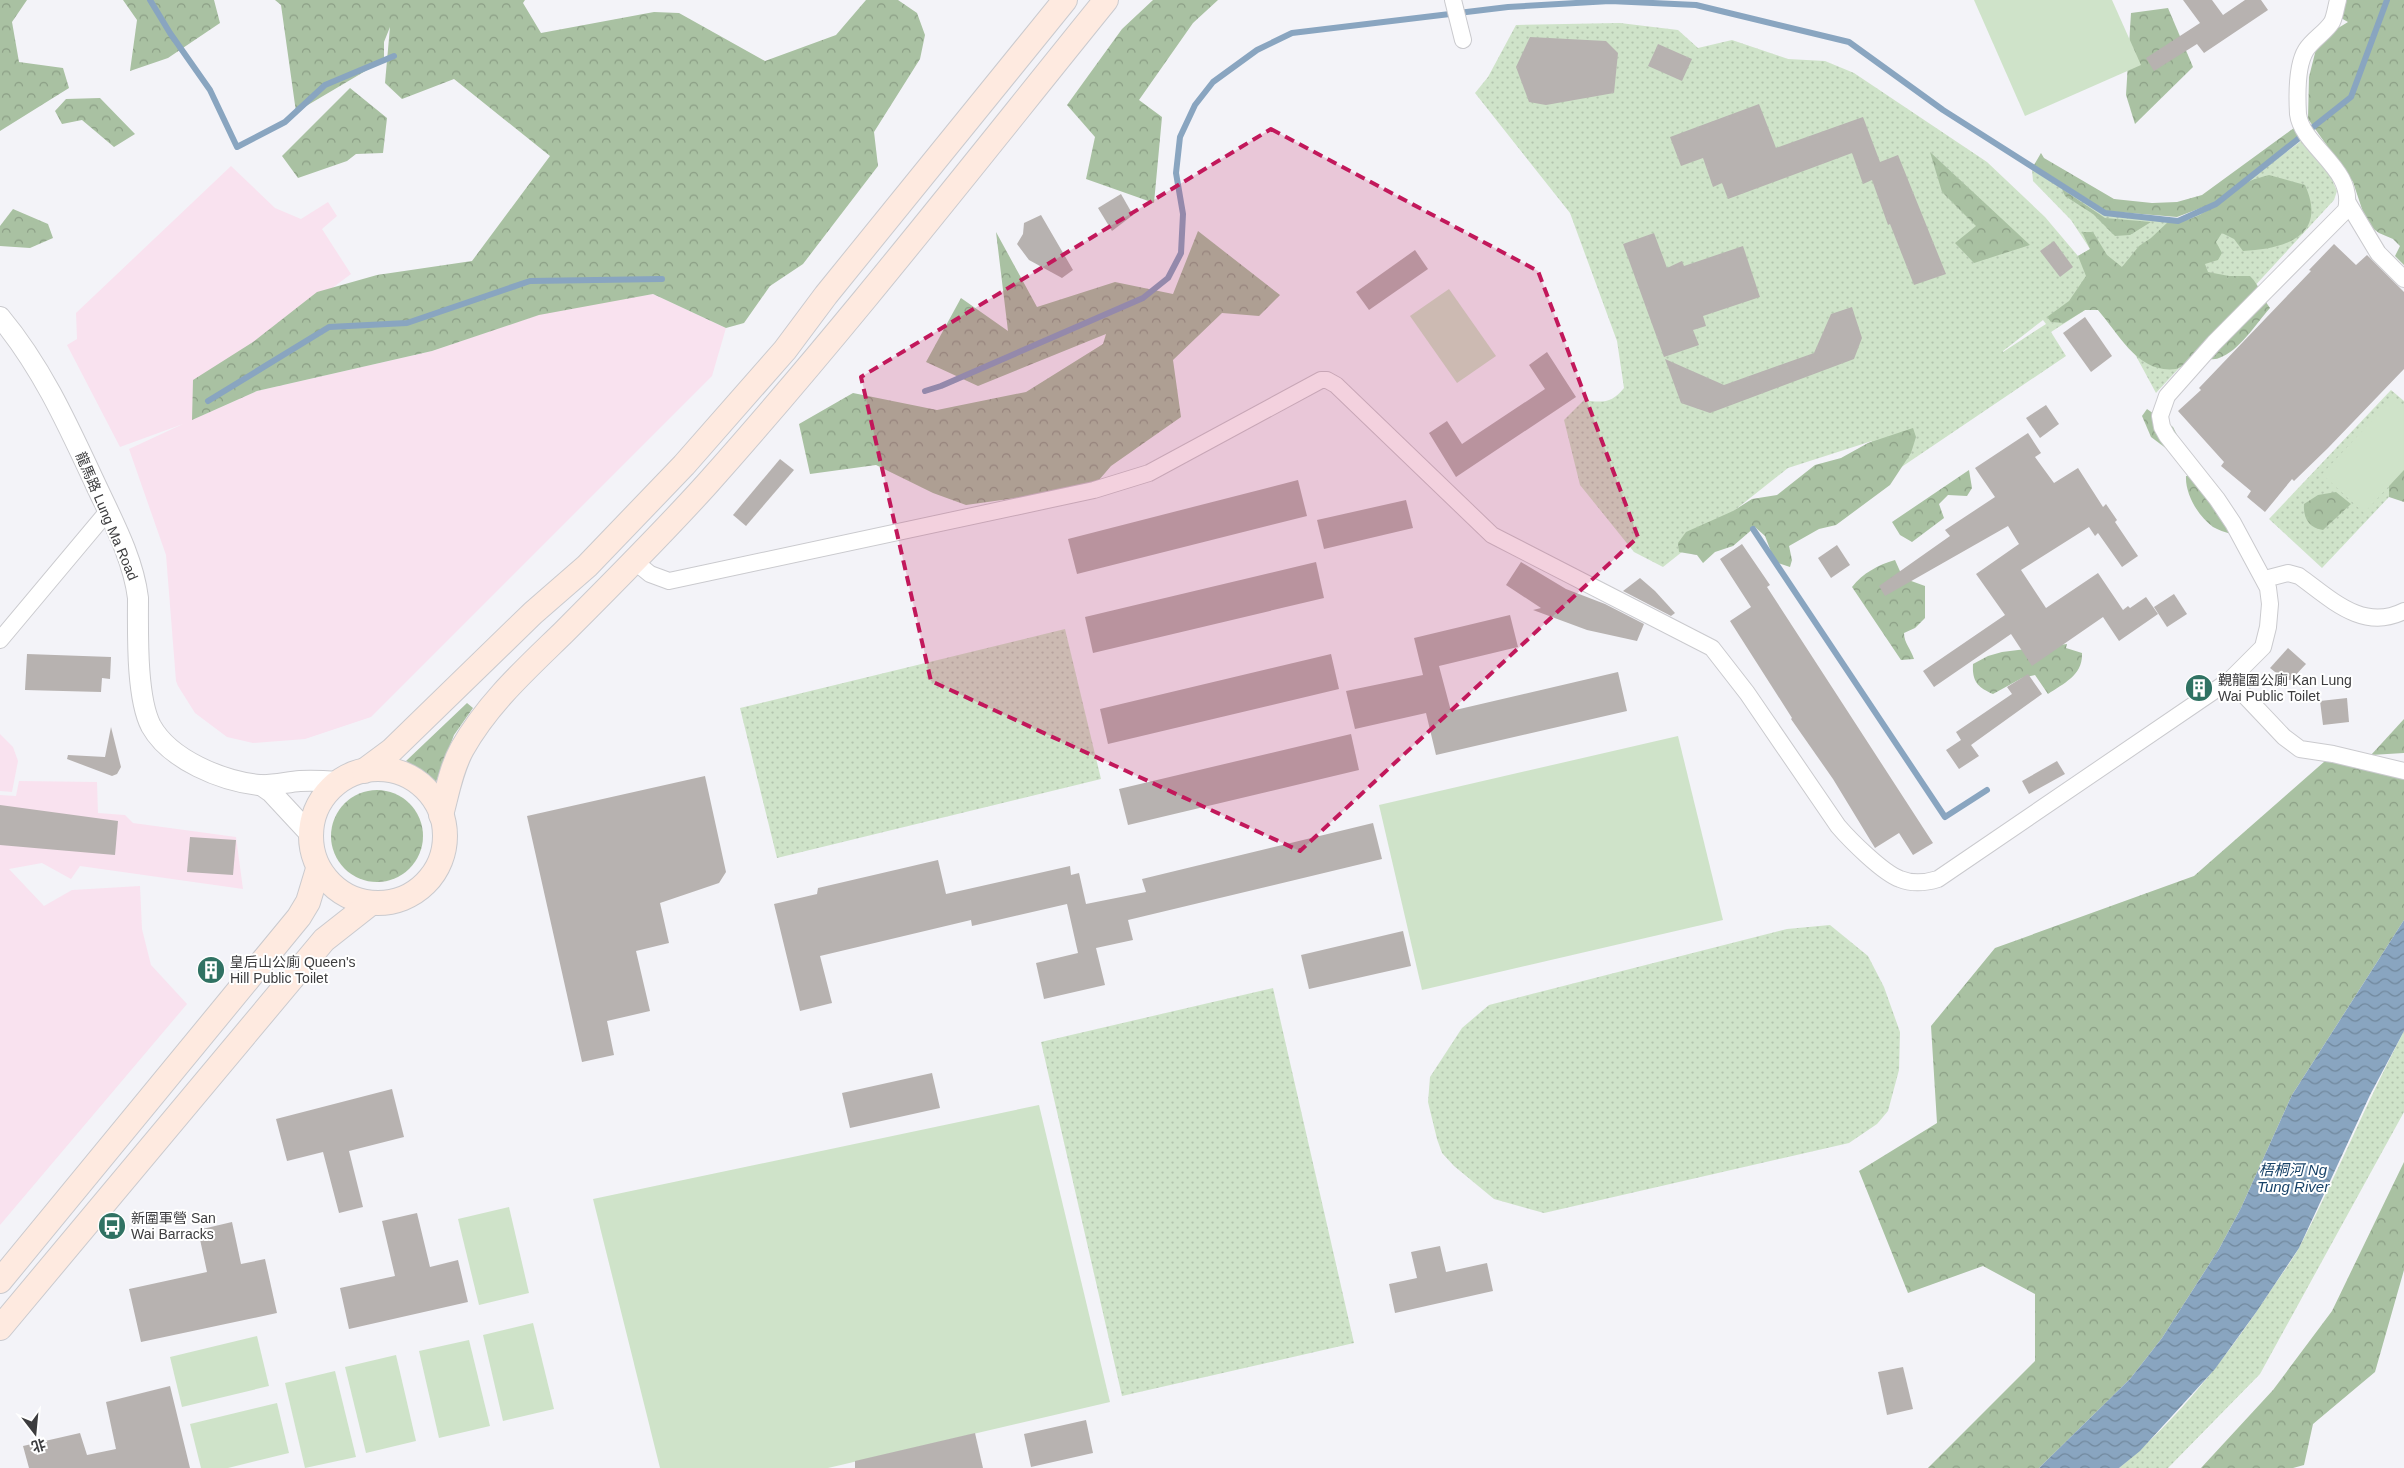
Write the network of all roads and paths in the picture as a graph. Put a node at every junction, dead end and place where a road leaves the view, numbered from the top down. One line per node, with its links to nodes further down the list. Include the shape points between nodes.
1 (1065, 0): 15 (main road, via 785,350 684,464 587,566 533,612 391,750)
2 (1106, 0): 10 (main road, via 808,366 706,485)
3 (1453, 0): 5 (street)
4 (2338, 0): 6 (street, via 2330,25 2304,52 2298,104 2302,126 2345,184)
5 (1463, 40)
6 (2348, 203): 7 (street, via 2378,254); 11 (street, via 2338,221 2214,343 2163,403 2160,416 2162,427 2217,499)
7 (2404, 279)
8 (0, 317): 9 (street, 龍馬路 Lung Ma Road, via 46,382)
9 (108, 511): 13 (street); 18 (street, 龍馬路 Lung Ma Road, via 136,583 142,696 152,728 182,759 235,781)
10 (634, 561): 14 (street, via 650,574 669,581 1094,490 1149,474 1305,388 1327,380 1336,385 1492,535 1712,648 1747,693 1838,826 1852,843 1898,879 1924,883 1938,879); 19 (main road, via 513,681 486,713 462,750 451,775)
11 (2265, 579): 12 (street, via 2288,573 2299,576 2356,615 2388,617); 14 (street, via 2270,604 2263,647)
12 (2404, 611)
13 (0, 640)
14 (2230, 680): 16 (street, via 2284,737 2300,749)
15 (364, 771): 17 (main road); 19 (main road, via 387,770 408,776 426,790)
16 (2404, 771)
17 (339, 782): 18 (street, 龍馬路 Lung Ma Road); 20 (main road, via 319,803)
18 (260, 785): 20 (street, via 271,792)
19 (441, 815): 22 (main road, via 444,848 433,874 420,888 403,898)
20 (310, 834): 21 (main road, via 312,854)
21 (318, 869): 22 (main road, via 341,893); 23 (main road, via 308,902 299,917)
22 (371, 903): 24 (main road, via 324,940)
23 (0, 1281)
24 (0, 1328)

